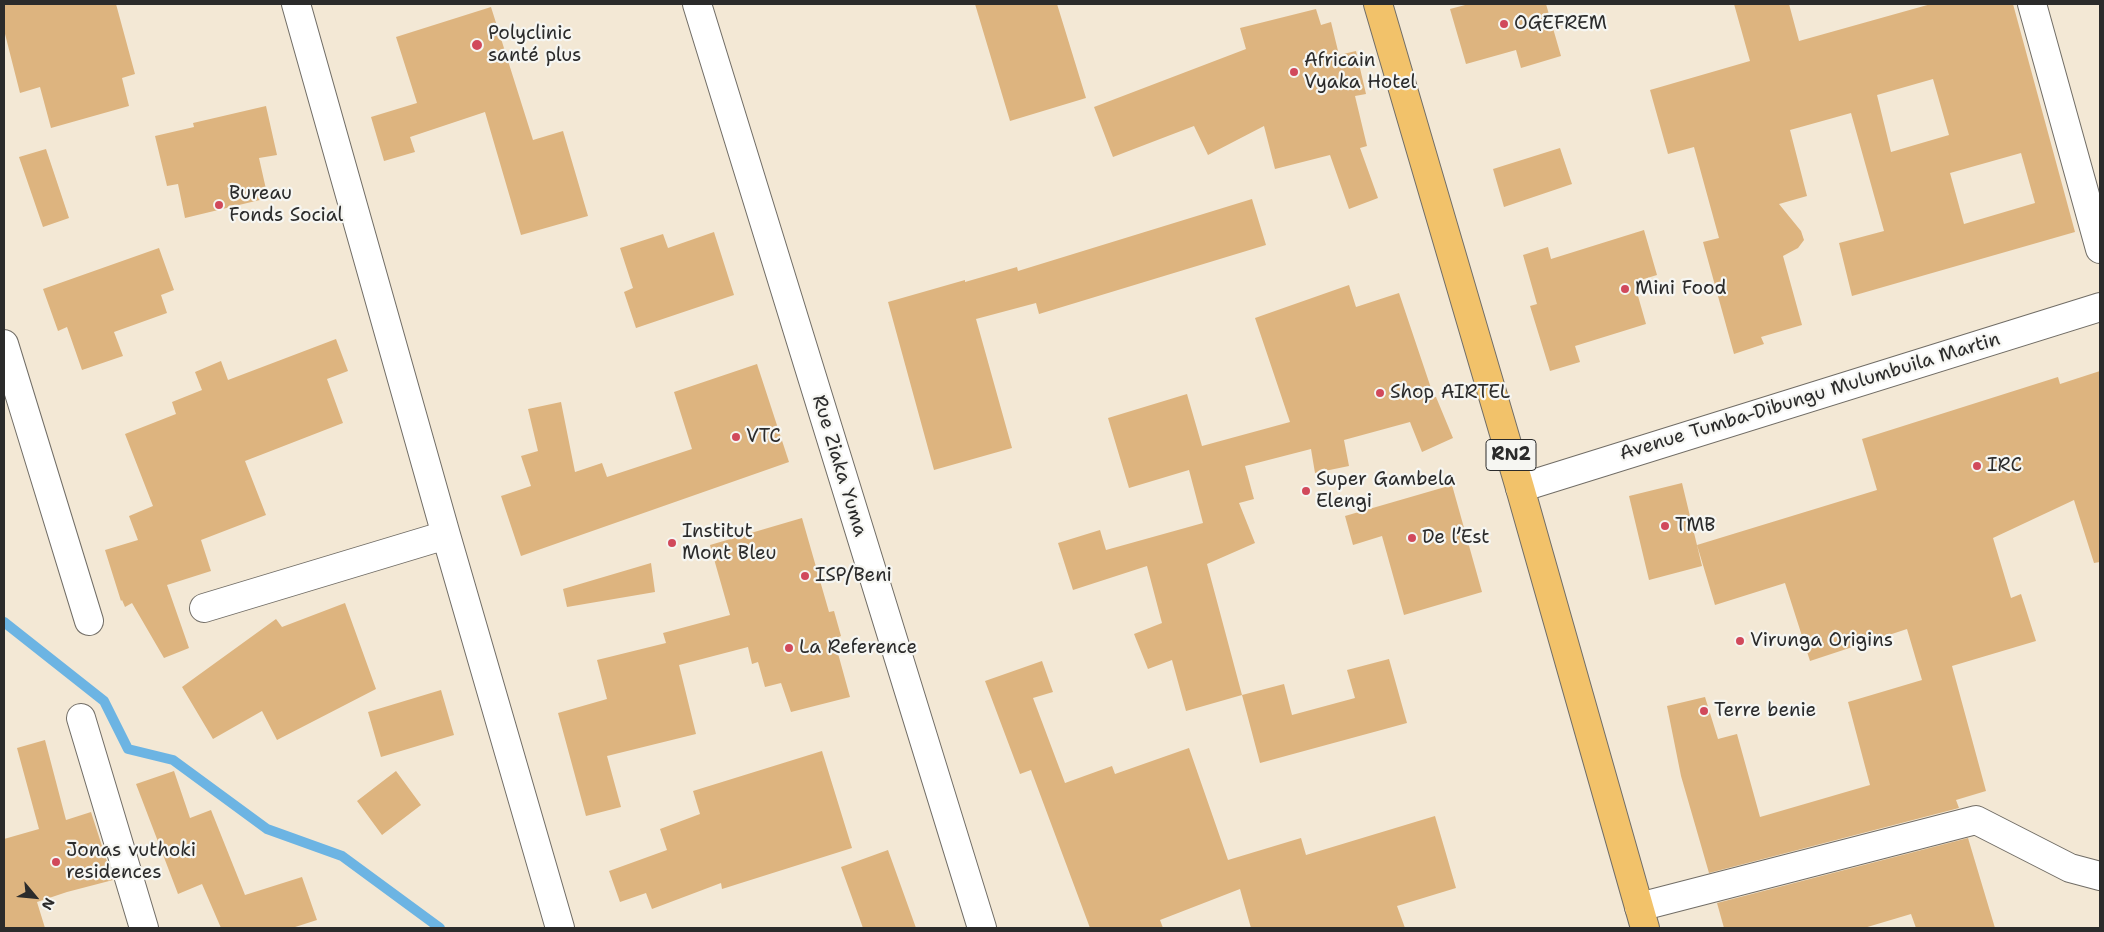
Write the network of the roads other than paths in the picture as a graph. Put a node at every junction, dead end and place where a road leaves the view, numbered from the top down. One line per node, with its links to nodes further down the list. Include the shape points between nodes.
1 (296, 4): 9 (street)
2 (697, 4): 17 (street, Rue Ziaka Yuma)
3 (1378, 4): 8 (highway, RN2)
4 (2032, 4): 5 (street)
5 (2100, 249)
6 (2100, 307): 8 (street, Avenue Tumba-Dibungu Mulumbuila Martin)
7 (4, 344): 11 (street)
8 (1520, 488): 14 (highway, RN2)
9 (446, 535): 10 (street); 16 (street)
10 (204, 608)
11 (89, 621)
12 (80, 718): 15 (street)
13 (2100, 876): 14 (street, via 2070,868 1976,820)
14 (1642, 918)
15 (144, 928)
16 (560, 928)
17 (982, 928)

